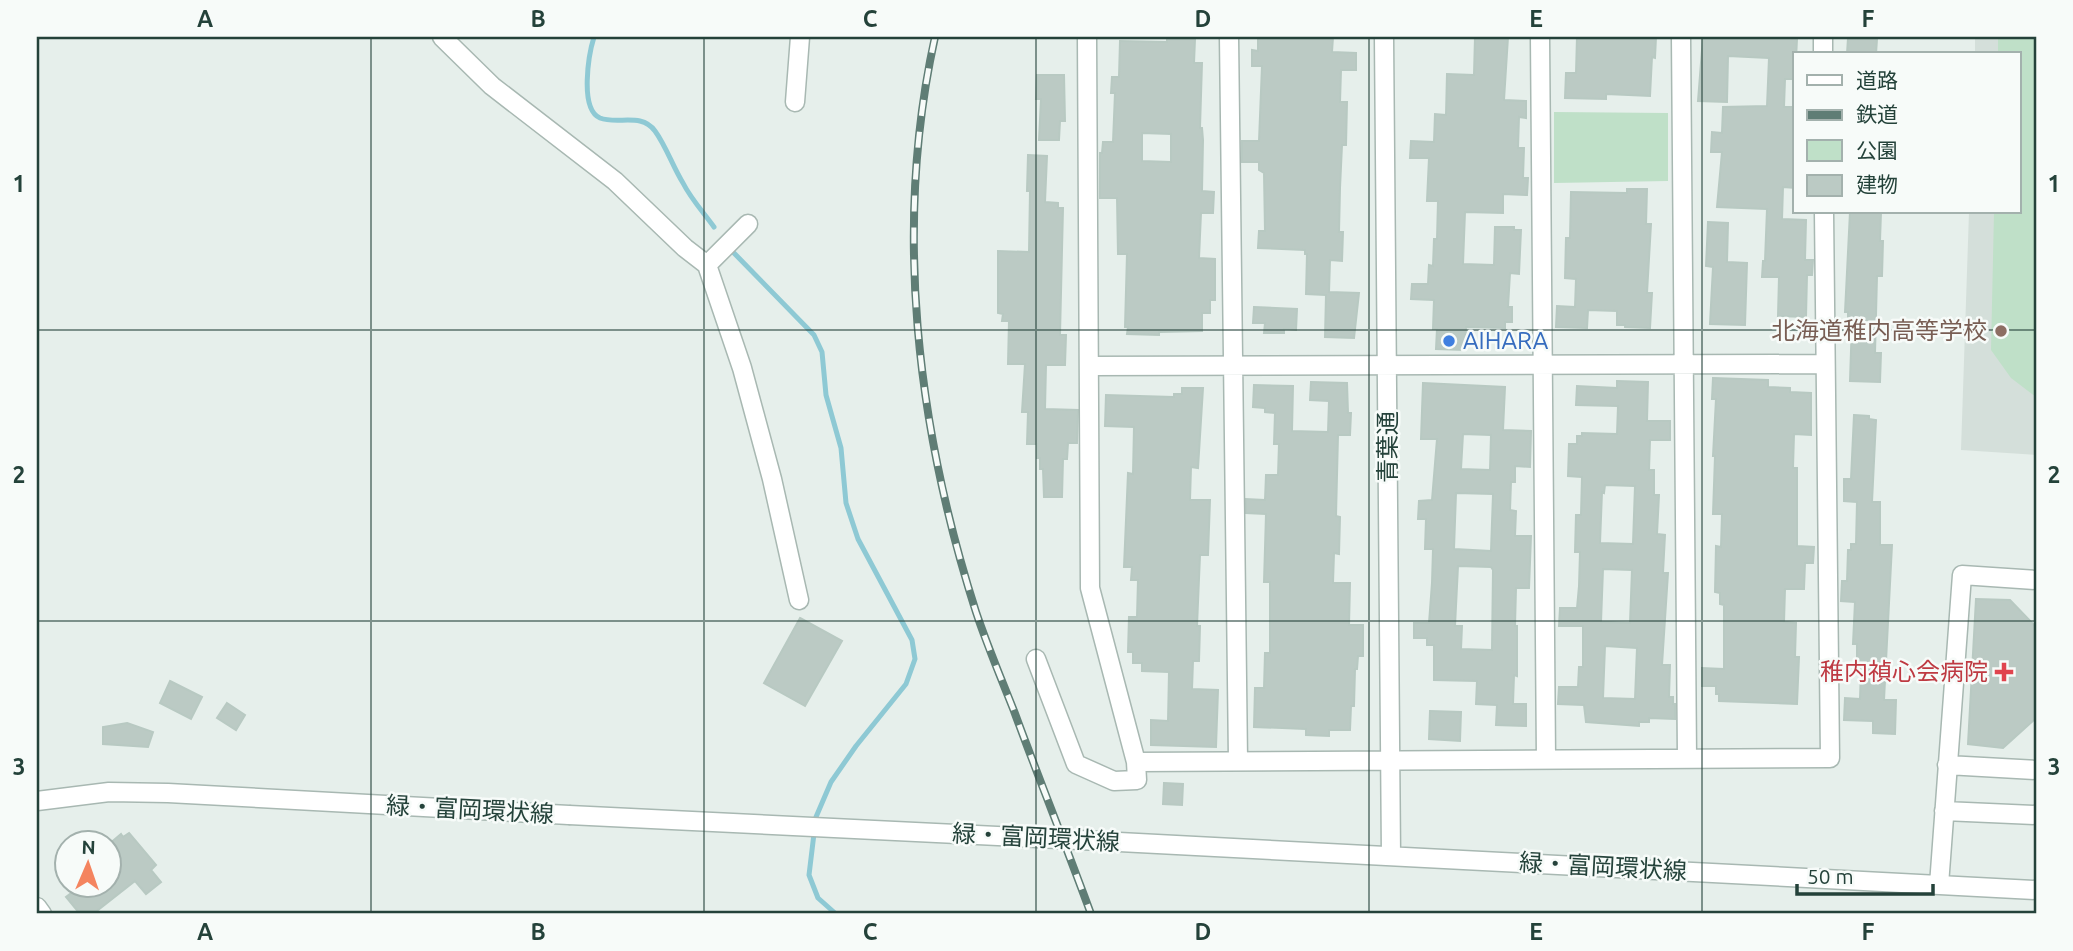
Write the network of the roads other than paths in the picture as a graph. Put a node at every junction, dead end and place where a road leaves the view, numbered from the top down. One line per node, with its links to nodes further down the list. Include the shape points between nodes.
1 (442, 37): 11 (street, via 492,86 615,181)
2 (800, 37): 8 (street)
3 (1087, 37): 15 (street)
4 (1229, 37): 16 (street)
5 (1384, 37): 17 (street, 青葉通)
6 (1540, 37): 13 (street)
7 (1681, 37): 12 (street)
8 (795, 102)
9 (1824, 214): 14 (street)
10 (748, 224): 11 (street)
11 (707, 265): 19 (street, via 769,466)
12 (1683, 363): 13 (street); 14 (street); 21 (street)
13 (1541, 364): 17 (street); 22 (street)
14 (1825, 364): 21 (street, via 1830,758)
15 (1089, 366): 16 (street); 25 (street, via 1090,588)
16 (1233, 366): 17 (street); 23 (street)
17 (1387, 366): 24 (street, 青葉通)
18 (2036, 580): 26 (street, via 1962,575)
19 (799, 600)
20 (1036, 659): 25 (street, via 1076,764 1114,781 1137,780)
21 (1687, 758): 22 (street)
22 (1546, 759): 24 (street)
23 (1238, 760): 24 (street); 25 (street)
24 (1390, 760): 31 (street, 青葉通)
25 (1136, 762)
26 (1947, 765): 27 (street); 29 (street)
27 (2036, 770)
28 (37, 801): 31 (street, 緑・富岡環状線, bridge, via 110,792 168,793)
29 (1944, 811): 30 (street); 32 (street)
30 (2036, 815)
31 (1391, 856): 32 (street, 緑・富岡環状線)
32 (1939, 885): 33 (street, 緑・富岡環状線)
33 (2036, 890)
34 (37, 907): 35 (street)
35 (42, 914)

